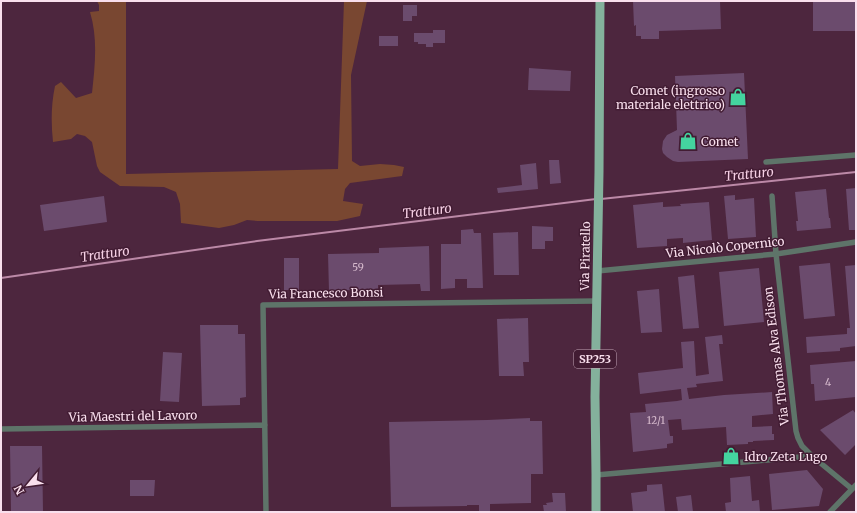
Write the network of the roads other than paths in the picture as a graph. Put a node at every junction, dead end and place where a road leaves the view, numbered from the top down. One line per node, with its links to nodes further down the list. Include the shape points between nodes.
1 (600, 1): 7 (main road, Via Piratello / SP253)
2 (856, 156): 3 (street)
3 (766, 162)
4 (772, 196): 6 (street, Via Thomas Alva Edison)
5 (856, 242): 6 (street, Via Nicolò Copernico)
6 (776, 254): 7 (street, Via Nicolò Copernico); 11 (street, Via Thomas Alva Edison, via 796,431 802,446)
7 (596, 271): 8 (main road, Via Piratello / SP253)
8 (596, 301): 9 (street, Via Francesco Bonsi, via 263,305); 12 (main road, Via Piratello / SP253)
9 (265, 425): 10 (street, Via Maestri del Lavoro); 14 (street, Via Francesco Bonsi)
10 (1, 429)
11 (812, 456): 12 (street); 13 (street, Via Thomas Alva Edison)
12 (596, 475): 15 (main road, Via Piratello / SP253)
13 (854, 487): 16 (street)
14 (266, 512)
15 (596, 512)
16 (830, 512)

